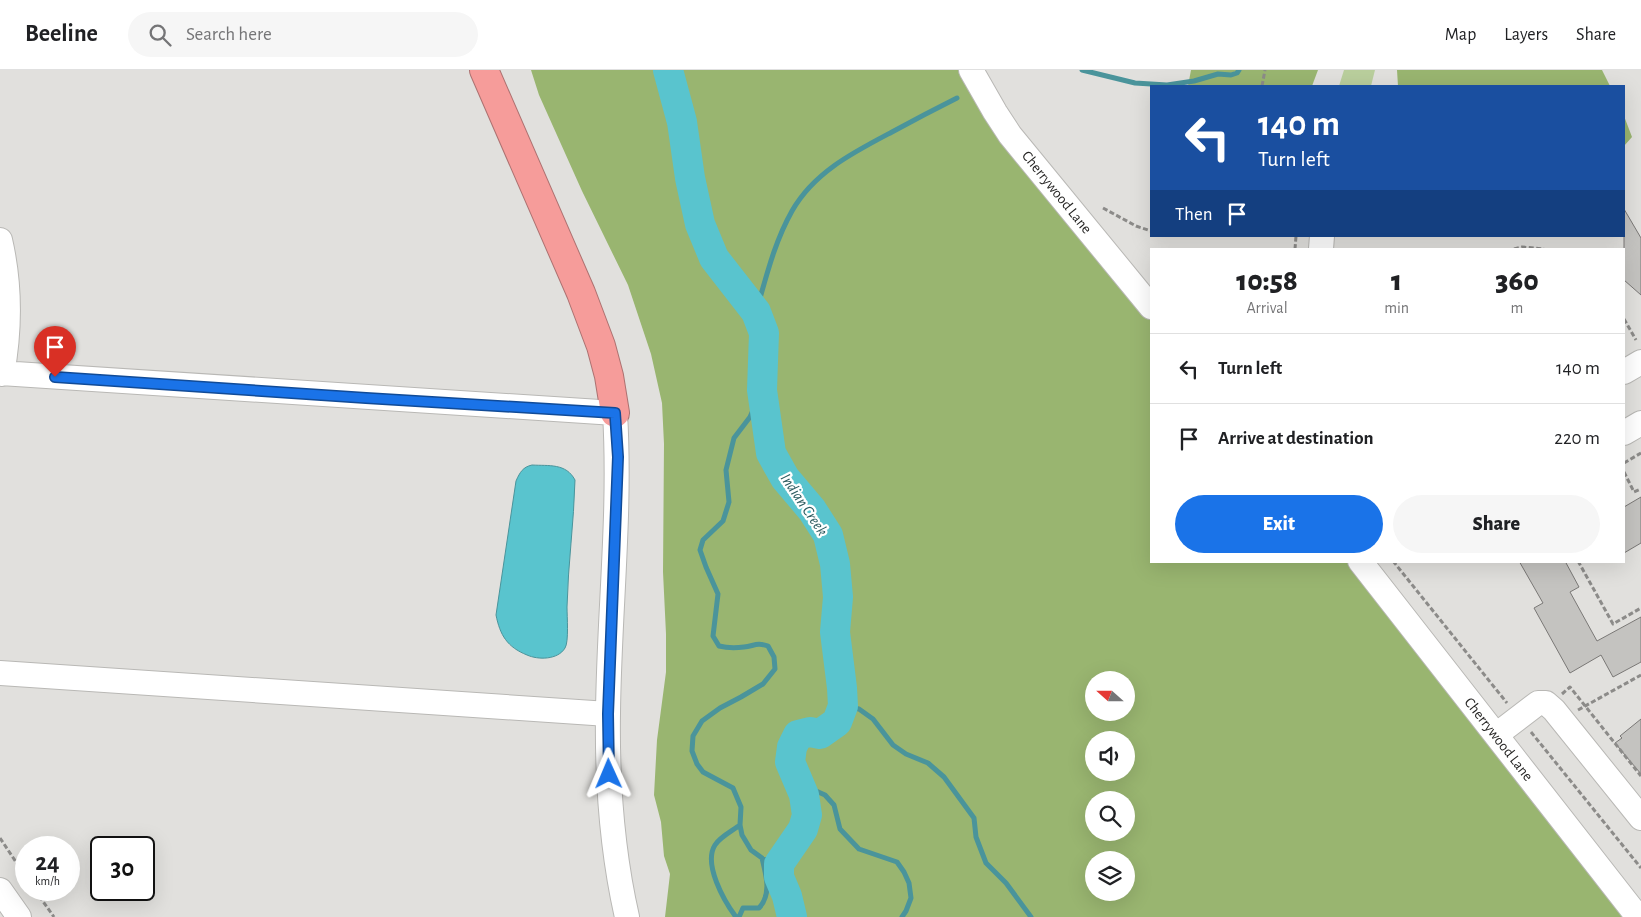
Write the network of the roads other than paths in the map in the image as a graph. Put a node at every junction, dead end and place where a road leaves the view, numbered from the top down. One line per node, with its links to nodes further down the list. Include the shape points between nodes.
1 (484, 70): 6 (highway, via 581,293 601,346)
2 (971, 70): 4 (street, Cherrywood Lane, via 1010,135)
3 (0, 240): 5 (street, via 8,304 6,349)
4 (1150, 306)
5 (1, 373): 6 (street)
6 (615, 413): 11 (street, via 618,457)
7 (1641, 423): 8 (street)
8 (1625, 432)
9 (1362, 563): 12 (street, Cherrywood Lane)
10 (0, 673): 11 (street)
11 (608, 714): 16 (street, via 614,840)
12 (1496, 735): 13 (street, via 1538,703 1560,709); 17 (street, Cherrywood Lane)
13 (1641, 818)
14 (0, 890): 15 (street)
15 (19, 917)
16 (627, 917)
17 (1638, 917)

